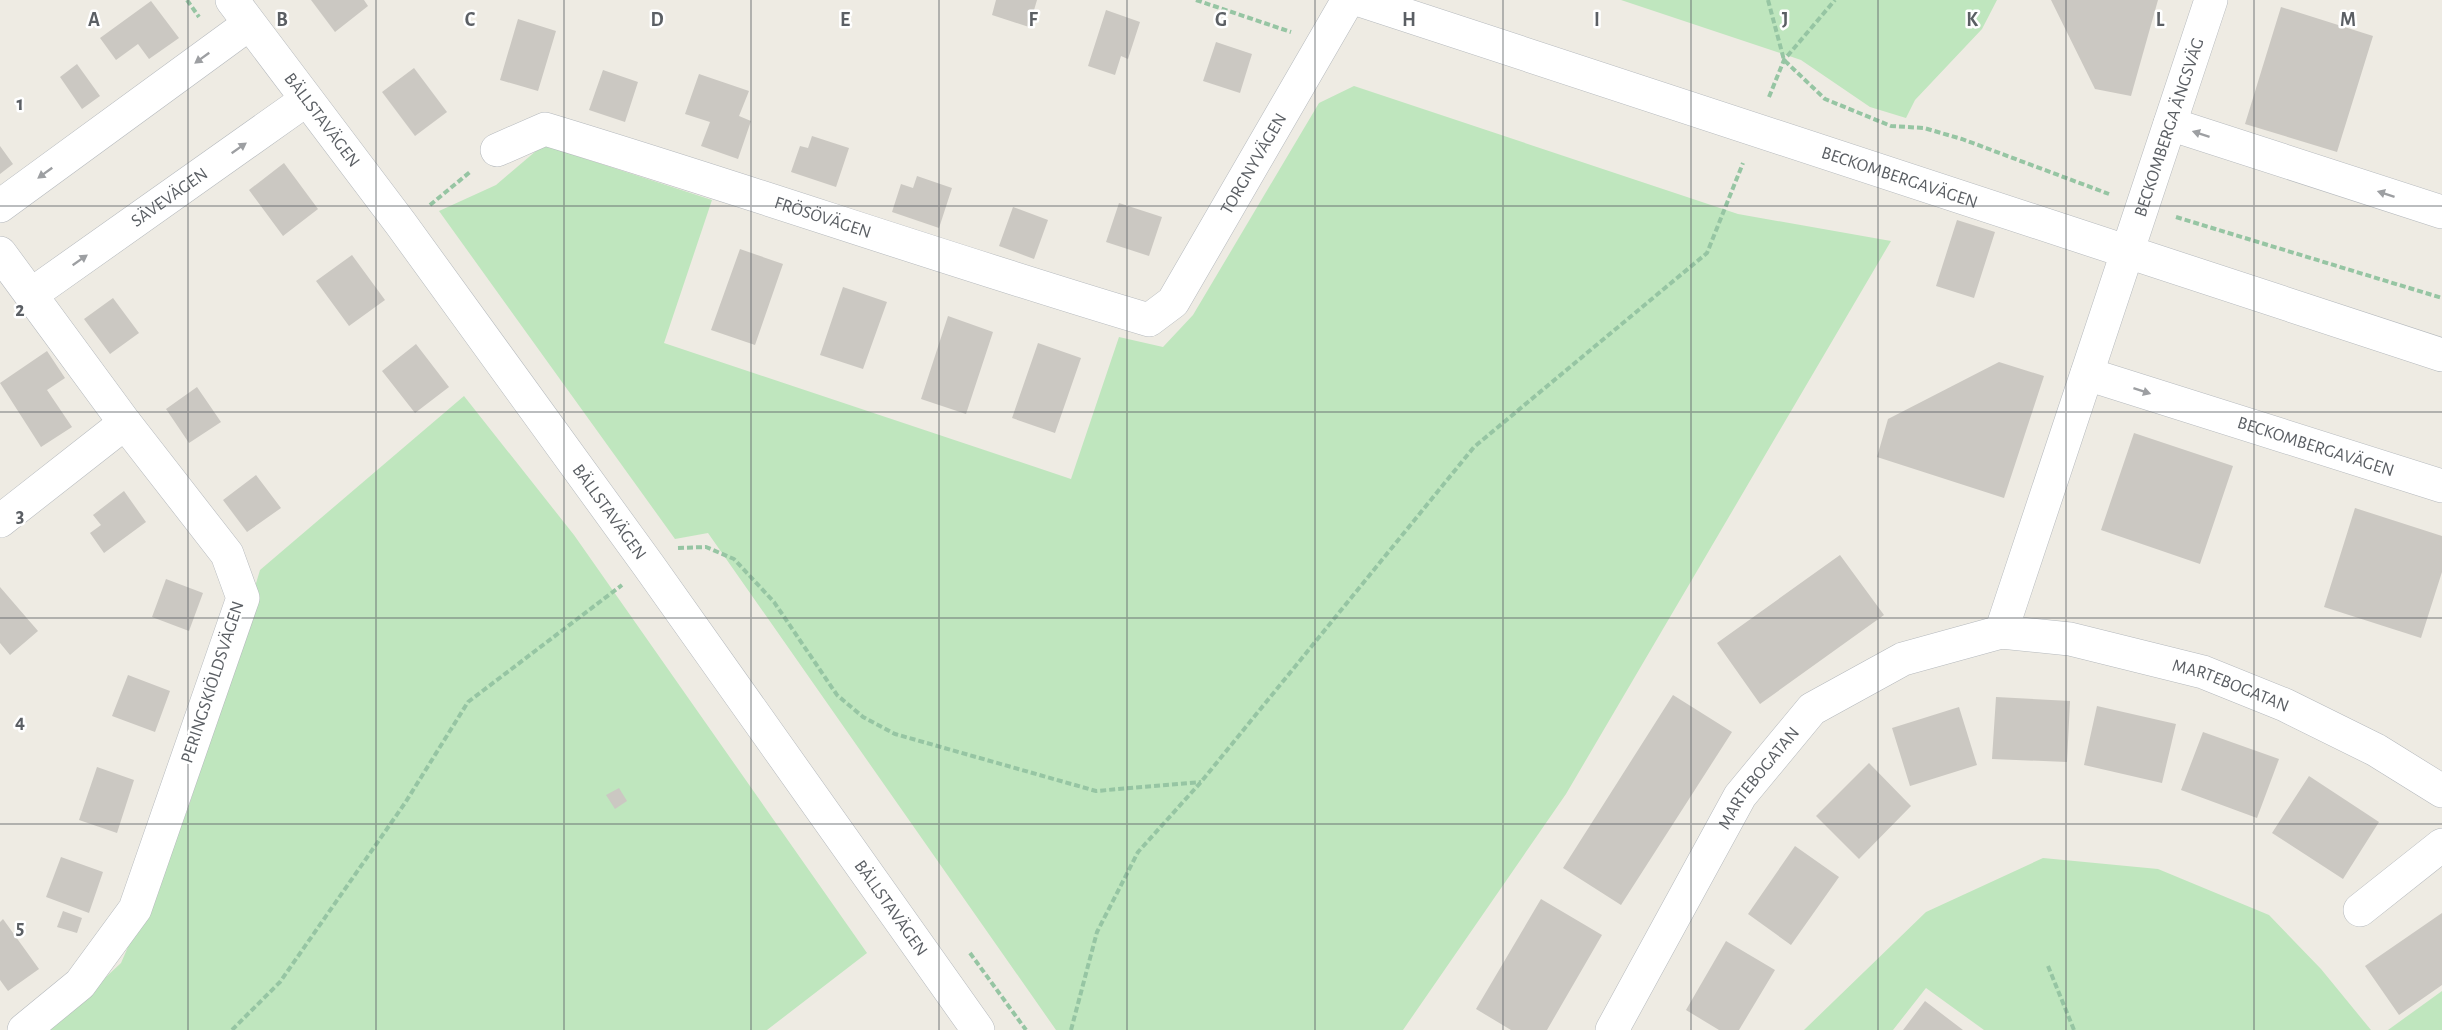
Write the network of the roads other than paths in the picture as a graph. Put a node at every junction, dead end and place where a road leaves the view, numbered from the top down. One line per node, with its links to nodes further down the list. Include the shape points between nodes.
1 (1348, 0): 13 (street, TORGNYVÄGEN, via 1173,302)
2 (1360, 0): 11 (street, BECKOMBERGAVÄGEN)
3 (2211, 0): 6 (street, BECKOMBERGA ÄNGSVÄG)
4 (240, 12): 5 (street, BÄLLSTAVÄGEN); 8 (street, one-way to 8)
5 (306, 100): 12 (street, SÄVEVÄGEN, one-way to 5); 24 (street, BÄLLSTAVÄGEN, via 401,224 649,566)
6 (2170, 124): 9 (street, one-way to 6); 11 (street, BECKOMBERGA ÄNGSVÄG)
7 (496, 150): 13 (street, FRÖSÖVÄGEN, via 545,129)
8 (0, 206)
9 (2442, 213)
10 (0, 253): 12 (street, PERINGSKIÖLDSVÄGEN)
11 (2128, 253): 14 (street, BECKOMBERGAVÄGEN); 15 (street)
12 (32, 294): 16 (street, PERINGSKIÖLDSVÄGEN)
13 (1149, 320)
14 (2442, 355)
15 (2086, 374): 17 (street, BECKOMBERGAVÄGEN, one-way to 17); 19 (street)
16 (125, 423): 18 (street); 23 (street, PERINGSKIÖLDSVÄGEN, via 226,554 243,598 135,909 80,984)
17 (2442, 486)
18 (0, 522)
19 (2001, 632): 20 (street, MARTEBOGATAN, via 2070,639 2203,672 2376,750); 25 (street, MARTEBOGATAN, via 1904,659 1812,709 1740,796)
20 (2442, 791)
21 (2442, 844): 22 (street)
22 (2360, 910)
23 (24, 1030)
24 (978, 1030)
25 (1612, 1030)

